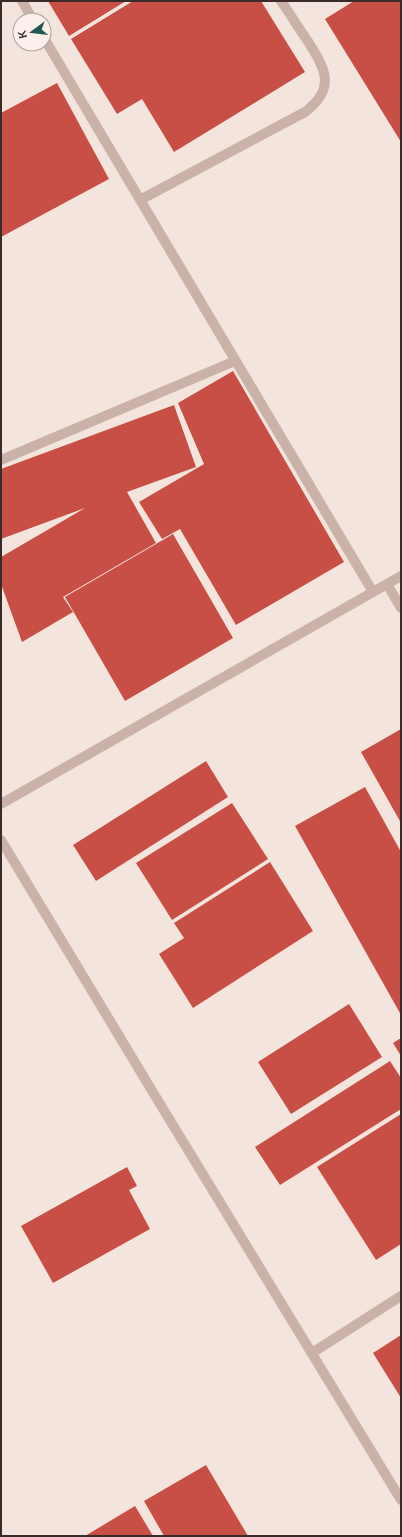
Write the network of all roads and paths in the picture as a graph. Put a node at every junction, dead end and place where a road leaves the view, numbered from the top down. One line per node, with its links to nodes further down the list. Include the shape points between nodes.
1 (22, 1): 3 (street)
2 (281, 1): 5 (street, via 321,62 325,78 321,96 305,112)
3 (28, 12)
4 (52, 52): 5 (street)
5 (140, 200): 6 (street)
6 (236, 361): 7 (street); 10 (street)
7 (1, 460)
8 (401, 576): 9 (street)
9 (387, 584): 10 (street); 11 (street)
10 (373, 592): 12 (street)
11 (401, 608)
12 (1, 804)
13 (1, 840): 15 (street)
14 (401, 1296): 15 (street)
15 (312, 1353): 16 (street)
16 (399, 1493)

